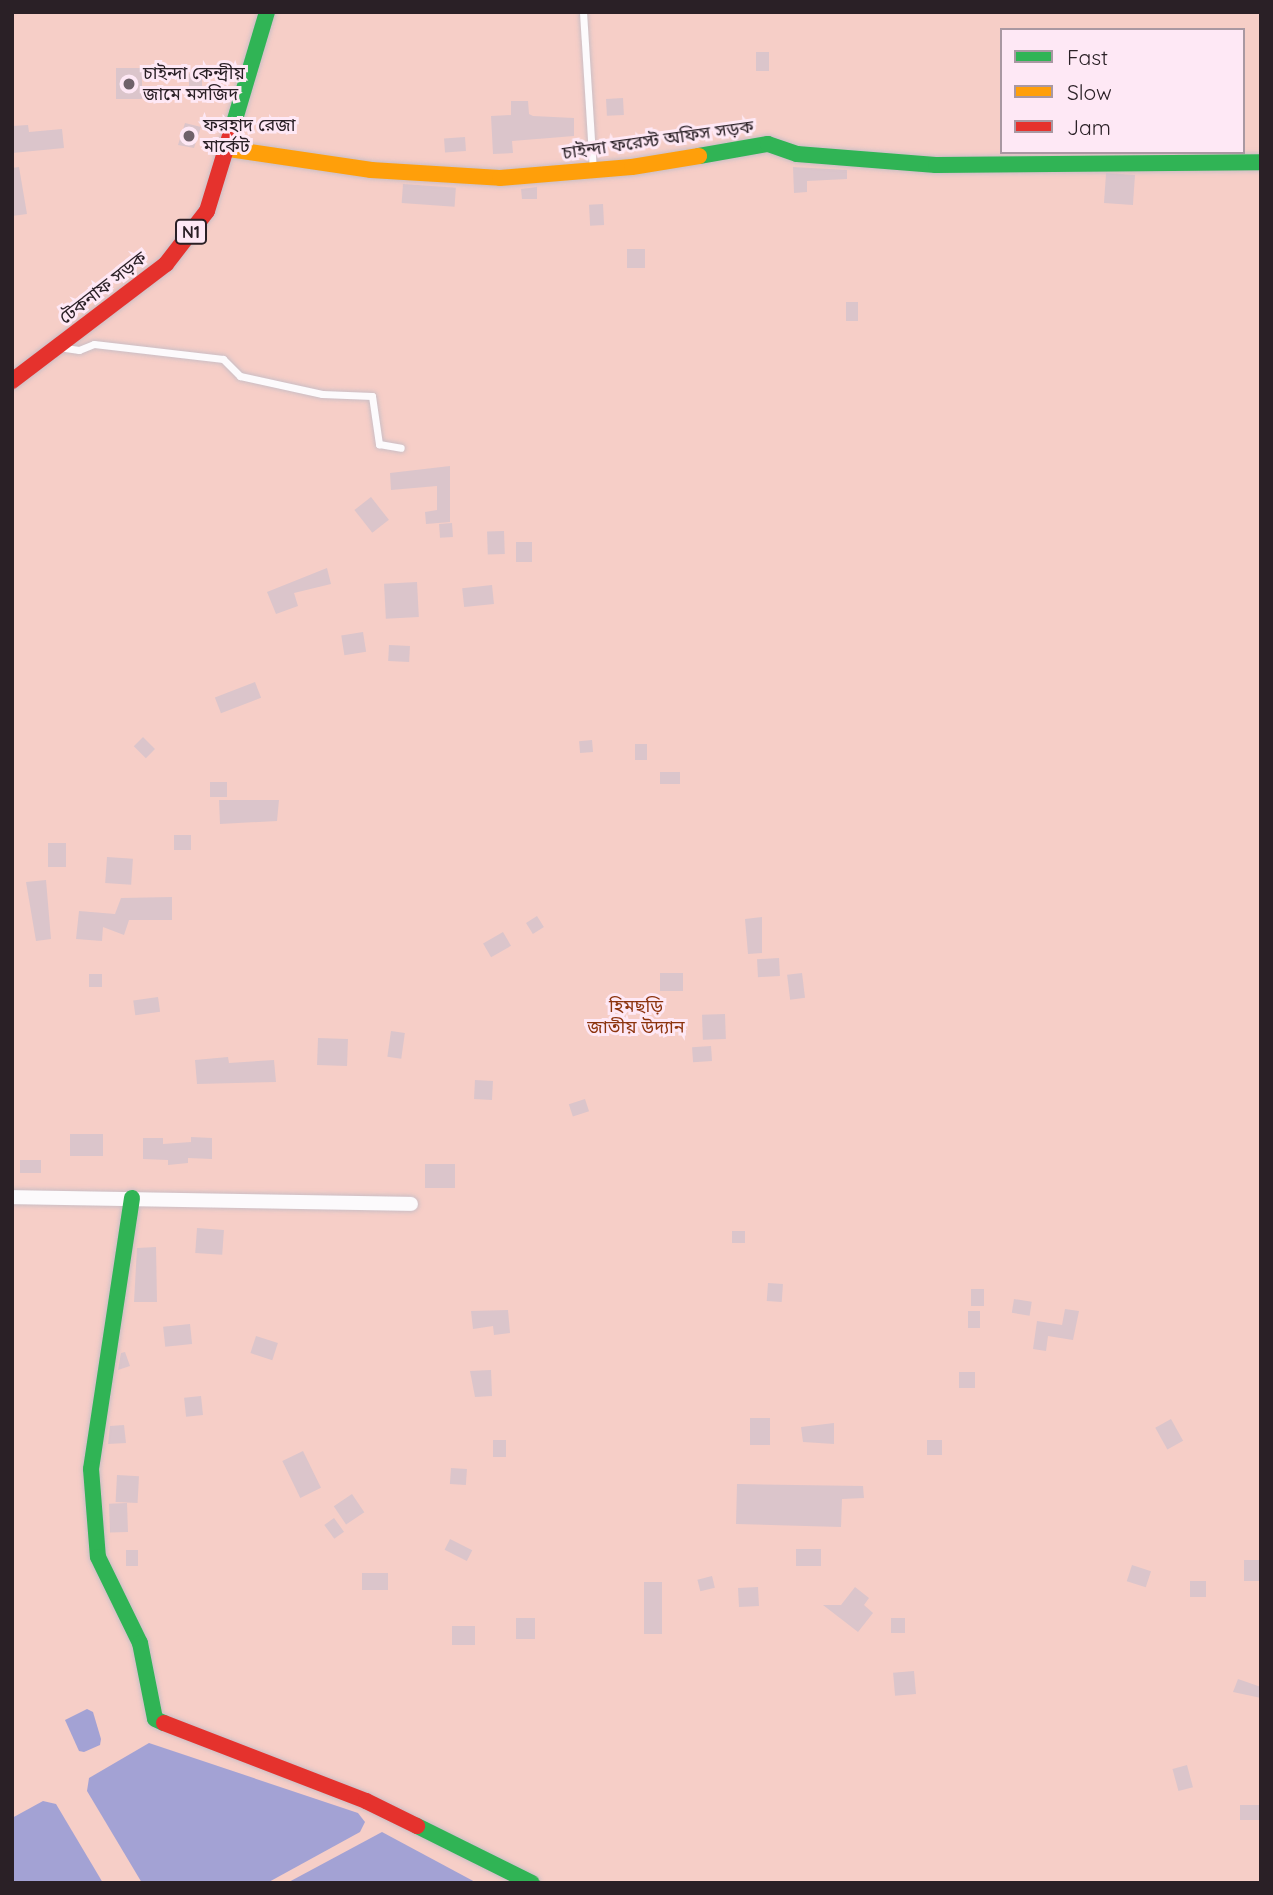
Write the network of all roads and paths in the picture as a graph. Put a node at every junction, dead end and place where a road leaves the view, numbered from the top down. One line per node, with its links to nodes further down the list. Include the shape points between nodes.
1 (267, 12): 3 (main road, টেকনাফ সড়ক / N1)
2 (583, 12): 5 (lane)
3 (229, 149): 5 (main road, চাইন্দা ফরেস্ট অফিস সড়ক, via 371,170 487,177); 6 (main road, টেকনাফ সড়ক / N1, via 206,211 166,264)
4 (1261, 162): 5 (main road, চাইন্দা ফরেস্ট অফিস সড়ক, via 936,165 797,153 768,144)
5 (593, 170)
6 (58, 347): 7 (main road, টেকনাফ সড়ক / N1); 8 (lane, via 79,350 94,344 223,359 240,376 322,394 372,396 379,444)
7 (12, 381)
8 (401, 448)
9 (12, 1197): 10 (street)
10 (132, 1198): 11 (street); 12 (main road, via 91,1469 98,1558 140,1643 155,1718 366,1801)
11 (411, 1204)
12 (532, 1883)

